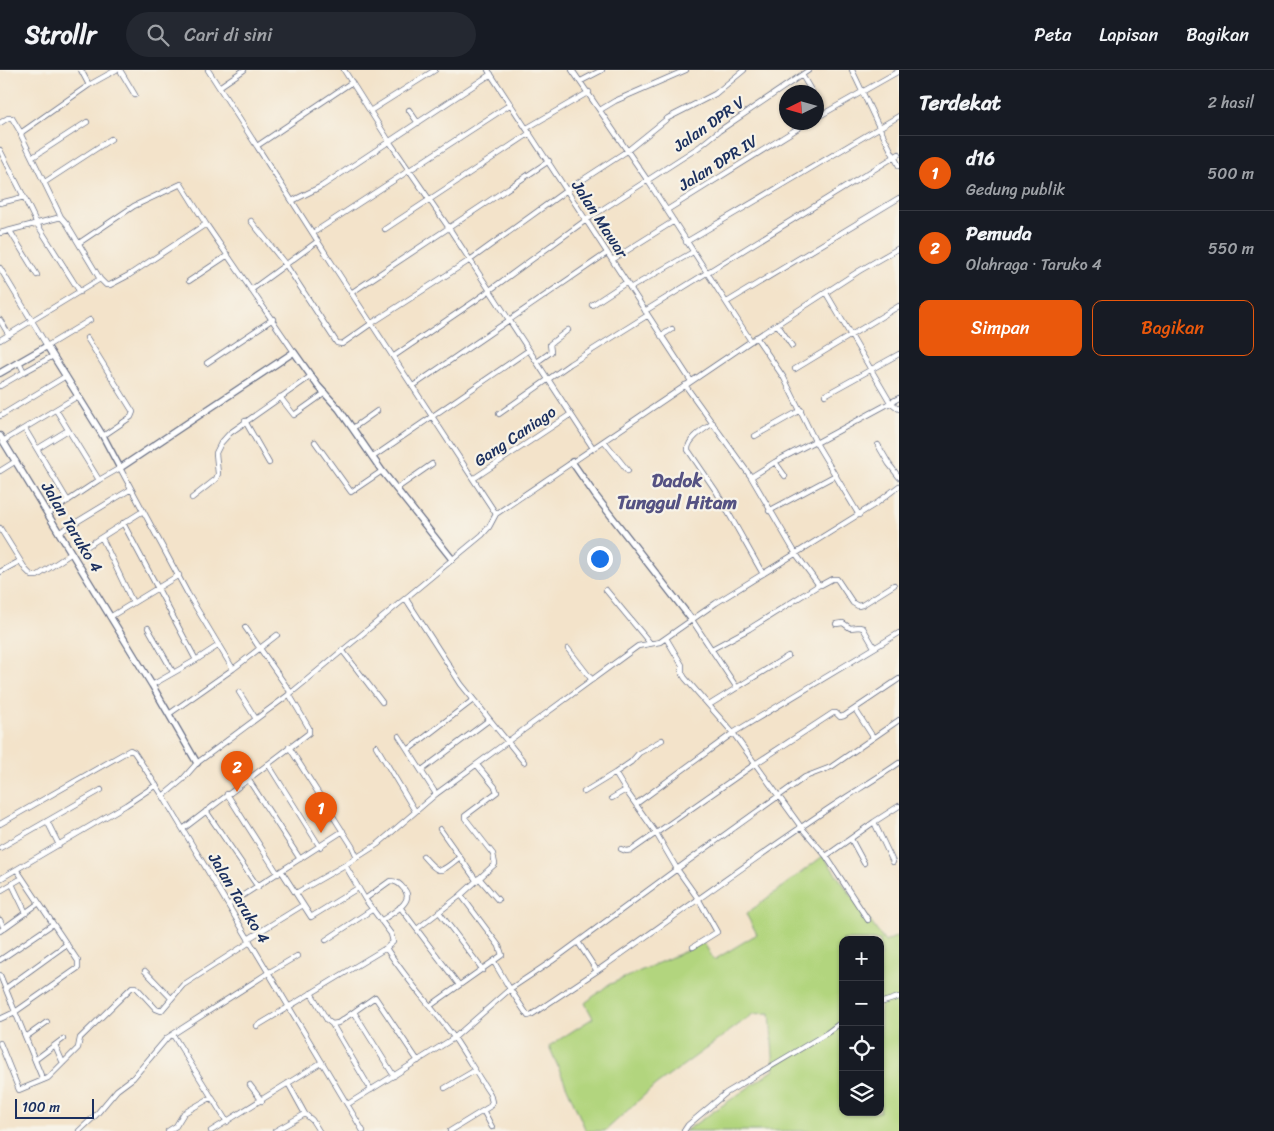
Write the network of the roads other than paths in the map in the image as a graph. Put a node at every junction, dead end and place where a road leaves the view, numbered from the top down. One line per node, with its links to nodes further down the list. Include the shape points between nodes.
1 (81, 70): 21 (street)
2 (116, 70): 21 (street)
3 (120, 70): 26 (street)
4 (208, 70): 23 (street)
5 (244, 70): 23 (street)
6 (344, 70): 20 (street)
7 (436, 70): 30 (street)
8 (572, 70): 19 (street)
9 (602, 70): 19 (street)
10 (686, 70): 29 (street)
11 (734, 70): 18 (street)
12 (744, 70): 18 (street)
13 (809, 70): 17 (street, Jalan DPR V)
14 (852, 70): 24 (street)
15 (899, 71): 24 (street)
16 (490, 72): 27 (street, Jalan Mawar); 35 (street)
17 (802, 75): 22 (street); 50 (street, Jalan DPR V)
18 (736, 76): 44 (street, via 715,94 668,118)
19 (581, 81): 25 (street)
20 (352, 82): 30 (street); 42 (street)
21 (89, 85): 39 (street)
22 (808, 85)
23 (219, 87): 42 (street)
24 (862, 91): 31 (street); 36 (street)
25 (588, 92): 29 (street); 37 (street)
26 (135, 94)
27 (511, 104): 37 (street, Jalan Mawar); 49 (street)
28 (409, 110): 35 (street)
29 (600, 110): 44 (street)
30 (370, 111): 41 (street)
31 (824, 113)
32 (899, 116): 36 (street)
33 (87, 122): 46 (street)
34 (0, 123): 39 (street, via 12,118)
35 (418, 123): 41 (street)
36 (879, 128): 45 (street); 71 (street)
37 (528, 130): 47 (street, Jalan Mawar); 55 (street)
38 (795, 130): 58 (street, Jalan DPR IV)
39 (21, 133): 46 (street)
40 (112, 139): 51 (street)
41 (389, 141): 49 (street); 56 (street, via 322,186)
42 (258, 146): 56 (street)
43 (0, 150): 53 (street)
44 (627, 151): 50 (street); 52 (street)
45 (897, 156): 48 (street); 81 (street)
46 (32, 157): 51 (street)
47 (549, 161): 52 (street, Jalan Mawar); 65 (street)
48 (899, 166)
49 (410, 171): 55 (street); 69 (street)
50 (648, 180): 58 (street); 60 (street, Jalan DPR V)
51 (45, 182): 59 (street)
52 (567, 190): 60 (street, Jalan Mawar); 77 (street)
53 (24, 197): 57 (street); 63 (street)
54 (899, 198): 92 (street)
55 (428, 200): 65 (street); 66 (street)
56 (292, 201): 69 (street)
57 (0, 203)
58 (667, 210): 62 (street)
59 (61, 217): 63 (street); 72 (street)
60 (586, 220): 75 (street, Jalan Mawar); 88 (street, Jalan DPR V)
61 (251, 221): 79 (street)
62 (674, 221): 71 (street); 78 (street)
63 (37, 224): 67 (street); 89 (street)
64 (206, 224): 72 (street, via 179,184 134,206); 76 (street); 83 (street, via 113,285 106,285)
65 (449, 228): 77 (street); 90 (street)
66 (385, 229)
67 (10, 231): 68 (street); 82 (street)
68 (0, 233)
69 (313, 233): 70 (street)
70 (318, 241): 79 (street); 90 (street)
71 (686, 242): 74 (street)
72 (78, 243): 83 (street)
73 (899, 248): 91 (street)
74 (693, 252): 81 (street); 86 (street)
75 (607, 253): 78 (street, Jalan Mawar); 99 (street)
76 (228, 256): 84 (street); 87 (street)
77 (470, 260): 88 (street); 101 (street)
78 (612, 260): 85 (street, Jalan Mawar)
79 (286, 265): 87 (street); 101 (street, via 337,343 342,344)
80 (0, 268): 100 (street)
81 (706, 272): 92 (street); 95 (street)
82 (37, 275)
83 (100, 279): 89 (street)
84 (189, 281)
85 (626, 282): 86 (street, Jalan Mawar); 93 (street)
86 (630, 288): 95 (street, Jalan Mawar)
87 (251, 290): 96 (street)
88 (489, 290): 99 (street); 118 (street, Jalan DPR V)
89 (80, 292): 100 (street)
90 (350, 293): 101 (street)
91 (826, 293): 102 (street); 105 (street)
92 (727, 302): 111 (street)
93 (592, 305)
94 (899, 306): 105 (street)
95 (646, 313): 107 (street, Jalan Mawar); 128 (street)
96 (273, 319): 115 (street); 121 (street)
97 (0, 320): 106 (street)
98 (90, 320): 112 (street)
99 (509, 320): 114 (street); 131 (street)
100 (32, 321): 106 (street); 112 (street)
101 (372, 322): 118 (street)
102 (777, 324): 108 (street); 113 (street)
103 (672, 329): 107 (street)
104 (568, 330): 120 (street, via 550,344 552,351)
105 (851, 334): 122 (street); 123 (street)
106 (9, 335): 110 (street)
107 (662, 336): 129 (street, Jalan Mawar)
108 (756, 337): 111 (street); 141 (street)
109 (88, 338): 152 (street, via 133,414)
110 (0, 340)
111 (750, 340): 129 (street)
112 (47, 346): 117 (street); 119 (street)
113 (792, 346)
114 (529, 350): 120 (street); 146 (street)
115 (294, 352): 127 (street); 167 (street)
116 (899, 354): 123 (street)
117 (53, 356): 124 (street); 126 (street)
118 (394, 356): 131 (street)
119 (19, 362): 124 (street); 125 (street)
120 (537, 362): 128 (street)
121 (207, 364)
122 (795, 369)
123 (872, 370): 134 (street); 138 (street)
124 (24, 372): 130 (street)
125 (0, 373)
126 (66, 376): 135 (street); 145 (street)
127 (311, 376): 133 (street); 136 (street)
128 (549, 380): 143 (street); 144 (street)
129 (691, 381): 132 (street)
130 (0, 386)
131 (413, 386): 146 (street)
132 (684, 386): 148 (street); 155 (street)
133 (325, 394): 136 (street, via 294,415); 149 (street)
134 (825, 395)
135 (78, 396): 140 (street); 152 (street)
136 (280, 397): 147 (street)
137 (899, 398): 138 (street)
138 (890, 402): 139 (street); 157 (street)
139 (899, 409)
140 (56, 410): 150 (street); 151 (street)
141 (801, 410): 153 (street); 157 (street)
142 (377, 411): 149 (street)
143 (500, 414)
144 (571, 414): 159 (street); 175 (street, Gang Caniago)
145 (0, 416)
146 (433, 416): 161 (street); 175 (street)
147 (246, 421): 165 (street); 180 (street, via 230,433 219,448 216,479)
148 (713, 423): 173 (street); 197 (street, via 691,441 688,450)
149 (353, 428): 161 (street)
150 (25, 429): 154 (street); 160 (street)
151 (68, 430): 160 (street); 176 (street)
152 (103, 436): 167 (street)
153 (755, 436)
154 (2, 439): 162 (street, Jalan Taruko 4)
155 (604, 441): 159 (street); 170 (street)
156 (315, 442): 169 (street, via 351,492)
157 (816, 442): 164 (street); 171 (street)
158 (878, 445): 174 (street)
159 (593, 448): 163 (street)
160 (37, 449): 181 (street)
161 (373, 457): 169 (street)
162 (16, 461): 168 (street); 184 (street, Jalan Taruko 4)
163 (572, 462): 185 (street); 206 (street)
164 (775, 462): 172 (street); 173 (street)
165 (269, 463)
166 (432, 464): 179 (street)
167 (120, 468): 176 (street); 178 (street)
168 (0, 471)
169 (382, 471): 179 (street)
170 (628, 471)
171 (836, 475): 183 (street); 186 (street)
172 (785, 476)
173 (751, 477): 183 (street)
174 (899, 477)
175 (474, 478): 185 (street)
176 (99, 480): 181 (street)
177 (899, 486): 186 (street)
178 (131, 489): 182 (street); 189 (street)
179 (396, 489): 194 (street)
180 (192, 498)
181 (68, 501): 184 (street)
182 (144, 511): 187 (street); 198 (street)
183 (769, 511): 193 (street)
184 (48, 514): 189 (street, Jalan Taruko 4)
185 (496, 514): 194 (street, via 482,535)
186 (858, 515): 193 (street)
187 (123, 524): 190 (street); 201 (street)
188 (0, 528): 195 (street)
189 (60, 532): 192 (street, Jalan Taruko 4)
190 (102, 538): 191 (street); 204 (street)
191 (86, 548)
192 (72, 553): 195 (street, via 35,576 30,575); 205 (street, Jalan Taruko 4)
193 (796, 554): 197 (street); 199 (street)
194 (452, 559): 203 (street)
195 (20, 561): 196 (street)
196 (0, 572)
197 (763, 574): 206 (street)
198 (179, 575): 201 (street); 214 (street)
199 (819, 585): 200 (street, via 837,579 853,603 859,606); 216 (street)
200 (894, 585)
201 (157, 589): 204 (street); 221 (street)
202 (606, 590): 213 (street)
203 (406, 599): 219 (street); 230 (street)
204 (134, 603): 205 (street)
205 (110, 617): 226 (street, Jalan Taruko 4)
206 (692, 620): 212 (street); 216 (street)
207 (836, 624): 215 (street, via 863,628)
208 (148, 628): 223 (street)
209 (245, 628): 217 (street)
210 (899, 633): 215 (street)
211 (277, 635): 217 (street)
212 (666, 638): 213 (street); 232 (street, via 682,665 685,678)
213 (650, 644): 225 (street, via 638,646)
214 (219, 645): 221 (street); 222 (street)
215 (874, 647): 238 (street)
216 (712, 648): 227 (street)
217 (260, 649): 222 (street); 229 (street)
218 (568, 649): 225 (street)
219 (342, 650): 229 (street); 231 (street)
220 (788, 656): 227 (street)
221 (196, 660): 223 (street)
222 (233, 669): 234 (street)
223 (174, 672): 226 (street)
224 (899, 679): 233 (street)
225 (592, 680): 241 (street)
226 (152, 684): 234 (street, Jalan Taruko 4)
227 (737, 688): 232 (street)
228 (239, 692): 235 (street)
229 (290, 694): 235 (street); 244 (street, via 309,733)
230 (473, 700): 236 (street); 245 (street)
231 (382, 702)
232 (710, 706): 238 (street)
233 (855, 709): 240 (street); 250 (street, via 841,717 833,713)
234 (169, 714): 247 (street, Jalan Taruko 4)
235 (256, 719): 247 (street)
236 (490, 720): 241 (street); 252 (street)
237 (899, 720): 240 (street)
238 (733, 734): 250 (street); 264 (street)
239 (399, 736): 245 (street)
240 (873, 737): 262 (street, via 831,767 805,778)
241 (508, 740): 246 (street); 251 (street)
242 (662, 740): 253 (street, via 639,753)
243 (376, 746): 267 (street)
244 (289, 747): 249 (street); 274 (street)
245 (408, 750): 252 (street)
246 (524, 762)
247 (197, 763): 261 (street)
248 (899, 763): 271 (street)
249 (268, 764): 254 (street); 278 (street)
250 (755, 764): 262 (street); 275 (street)
251 (477, 765): 260 (street); 294 (street, via 497,790 465,817 494,858 494,866)
252 (422, 770): 260 (street)
253 (615, 773): 257 (street); 258 (street)
254 (248, 780): 259 (street); 285 (street)
255 (156, 785): 261 (street, Jalan Taruko 4); 270 (street, Jalan Taruko 4, via 134,752 129,750); 277 (street)
256 (101, 790): 268 (street)
257 (626, 791): 263 (street); 264 (street)
258 (584, 792)
259 (227, 794): 266 (street); 291 (street)
260 (436, 794): 267 (street)
261 (163, 796): 272 (street, Jalan Taruko 4)
262 (778, 796): 271 (street); 289 (street)
263 (612, 798)
264 (636, 804): 275 (street)
265 (899, 806): 269 (street)
266 (206, 811): 272 (street); 296 (street)
267 (415, 811): 283 (street, via 378,844)
268 (47, 821): 277 (street); 279 (street)
269 (874, 822): 276 (street); 286 (street)
270 (0, 824)
271 (801, 827): 282 (street); 303 (street)
272 (183, 829): 306 (street, Jalan Taruko 4)
273 (440, 829): 284 (street)
274 (343, 832): 278 (street); 283 (street)
275 (656, 833): 280 (street, via 630,851); 289 (street)
276 (851, 839): 282 (street); 287 (street)
277 (59, 845): 290 (street)
278 (320, 846): 285 (street)
279 (0, 848)
280 (621, 849)
281 (423, 856): 284 (street, via 438,871)
282 (826, 856): 312 (street)
283 (357, 857): 288 (street)
284 (460, 857): 294 (street)
285 (300, 859): 291 (street)
286 (893, 862)
287 (864, 863)
288 (345, 865): 297 (street); 299 (street)
289 (677, 869): 303 (street); 319 (street)
290 (17, 870): 292 (street); 293 (street)
291 (280, 873): 296 (street); 299 (street)
292 (22, 878): 295 (street); 304 (street)
293 (0, 879)
294 (477, 879): 300 (street); 302 (street)
295 (12, 884): 298 (street); 310 (street)
296 (258, 887): 306 (street)
297 (358, 888): 301 (street); 305 (street, via 311,917)
298 (0, 891)
299 (296, 893): 305 (street)
300 (460, 895): 309 (street); 325 (street, via 502,951)
301 (365, 899): 307 (street, via 393,881 408,894 408,900); 308 (street)
302 (498, 900)
303 (699, 900): 321 (street, via 717,933); 328 (street)
304 (39, 903): 310 (street); 314 (street)
305 (303, 905): 317 (street)
306 (228, 906): 317 (street, Jalan Taruko 4)
307 (400, 907): 313 (street); 316 (street)
308 (373, 909): 313 (street); 318 (street)
309 (439, 912): 316 (street); 326 (street)
310 (26, 913): 315 (street)
311 (0, 920): 315 (street)
312 (868, 920)
313 (381, 921): 322 (street, via 393,940)
314 (53, 924): 320 (street); 324 (street)
315 (2, 929)
316 (418, 929): 331 (street)
317 (249, 940): 329 (street, Jalan Taruko 4); 336 (street, via 189,980)
318 (326, 940)
319 (578, 942): 328 (street); 333 (street)
320 (67, 944): 332 (street); 340 (street, via 78,960 78,968)
321 (693, 947)
322 (386, 948): 334 (street); 339 (street)
323 (298, 956): 329 (street)
324 (0, 960)
325 (494, 962): 326 (street); 333 (street)
326 (483, 970): 331 (street)
327 (145, 971): 336 (street)
328 (597, 972): 333 (street, via 531,1015 527,1015)
329 (268, 973): 338 (street, Jalan Taruko 4); 347 (street)
330 (0, 975): 332 (street)
331 (460, 985): 339 (street)
332 (6, 988): 340 (street)
333 (510, 989): 349 (street)
334 (311, 993): 338 (street); 344 (street)
335 (899, 997): 337 (street)
336 (171, 998): 356 (street, via 159,1011 136,987 132,987 80,1038 78,1048)
337 (884, 1002)
338 (289, 1006): 346 (street); 355 (street, Jalan Taruko 4)
339 (430, 1006): 349 (street)
340 (15, 1012): 342 (street); 348 (street)
341 (354, 1012): 344 (street); 354 (street, via 375,997); 358 (street)
342 (0, 1019)
343 (48, 1022): 348 (street)
344 (332, 1024): 363 (street)
345 (839, 1024): 380 (street, via 726,1094)
346 (257, 1026)
347 (173, 1034): 364 (street); 372 (street)
348 (26, 1037): 353 (street)
349 (454, 1038): 354 (street); 357 (street)
350 (63, 1039): 352 (street)
351 (0, 1043): 359 (street, via 19,1090)
352 (55, 1045): 353 (street); 356 (street)
353 (35, 1060): 359 (street)
354 (418, 1061): 358 (street)
355 (322, 1062): 360 (street); 366 (street, Jalan Taruko 4)
356 (64, 1063): 359 (street)
357 (474, 1071): 362 (street); 367 (street, via 492,1100)
358 (394, 1076): 363 (street)
359 (43, 1080)
360 (288, 1084): 365 (street); 368 (street)
361 (250, 1085): 365 (street)
362 (445, 1088)
363 (371, 1090): 366 (street)
364 (212, 1097): 369 (street); 373 (street, via 184,1113 176,1126)
365 (262, 1101): 369 (street)
366 (348, 1104): 378 (street, Jalan Taruko 4)
367 (484, 1112): 371 (street); 379 (street)
368 (305, 1114): 376 (street); 377 (street)
369 (227, 1122): 370 (street)
370 (220, 1125): 374 (street); 375 (street)
371 (492, 1127)
372 (78, 1131)
373 (168, 1131)
374 (211, 1131)
375 (224, 1131)
376 (277, 1131)
377 (320, 1131)
378 (364, 1131)
379 (450, 1131)
380 (684, 1131)

